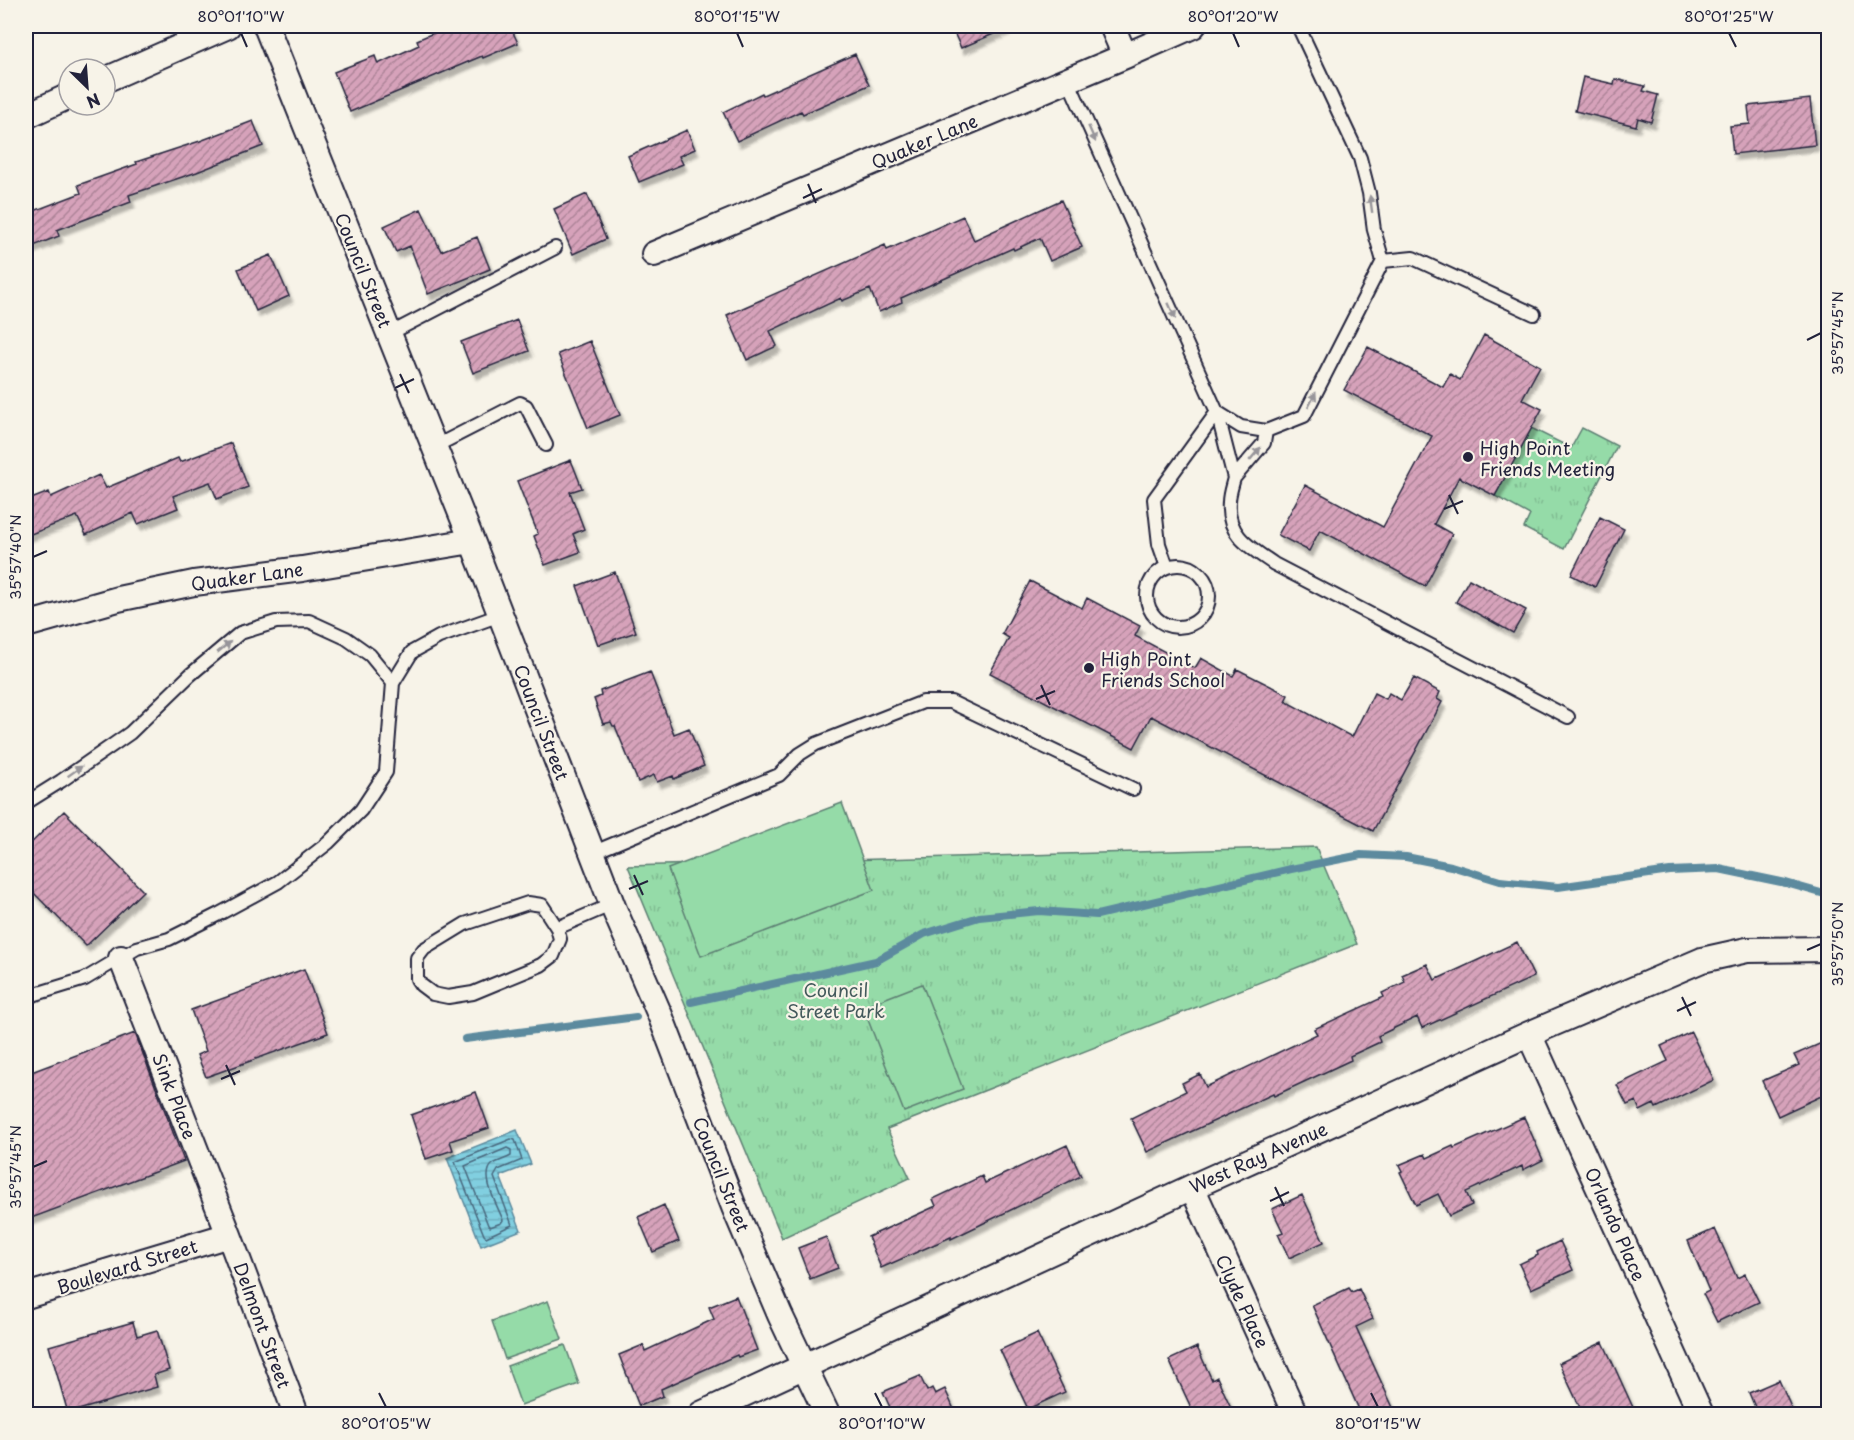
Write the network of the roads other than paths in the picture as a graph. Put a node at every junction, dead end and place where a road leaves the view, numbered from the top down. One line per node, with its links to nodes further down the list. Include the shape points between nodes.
1 (228, 26): 7 (street)
2 (266, 26): 15 (street, Council Street)
3 (1112, 26): 6 (street)
4 (1193, 26): 6 (street, Quaker Lane)
5 (1298, 26): 13 (lane, one-way to 5, via 1360,158)
6 (1125, 56): 8 (street, Quaker Lane)
7 (117, 75)
8 (1068, 80): 12 (street, Quaker Lane); 16 (lane, one-way to 16)
9 (57, 102): 10 (street)
10 (26, 116)
11 (555, 248): 15 (lane)
12 (654, 255)
13 (1383, 261): 14 (lane, via 1413,258); 17 (lane, one-way to 13, via 1304,416)
14 (1534, 314)
15 (390, 334): 19 (street, Council Street)
16 (1217, 412): 17 (lane, via 1241,427); 20 (lane); 22 (lane, via 1154,499 1159,544)
17 (1266, 431): 20 (lane, one-way to 17, via 1264,443)
18 (546, 445): 19 (lane, via 526,406 520,403)
19 (434, 447): 21 (street, Council Street)
20 (1234, 478): 26 (lane, via 1228,503 1231,523 1240,540 1274,564)
21 (472, 541): 23 (street, Council Street); 24 (street, Quaker Lane, via 194,583)
22 (1167, 567): 22 (lane, via 1149,585 1148,605 1159,622 1169,627 1190,626 1205,613 1209,603 1207,583 1193,568)
23 (500, 615): 25 (lane, via 439,637 412,652); 29 (street, Council Street)
24 (26, 625)
25 (393, 683): 28 (lane, one-way to 25, via 130,733 240,633 276,622 309,621 346,638 370,655); 33 (lane, via 386,772 361,810 328,843 278,882 169,939 137,948)
26 (1568, 717)
27 (1133, 789): 29 (lane, via 951,702 923,702 816,744 778,775)
28 (26, 802)
29 (592, 853): 30 (street, Council Street)
30 (613, 904): 31 (lane); 39 (street, Council Street, via 734,1207)
31 (557, 928): 31 (lane, via 542,905 528,903 465,924 424,949 417,958 417,979 433,994 448,997 473,993 554,956 560,939)
32 (1828, 950): 35 (street, West Ray Avenue, via 1747,950 1702,960)
33 (121, 958): 34 (lane, via 85,979); 37 (street, Sink Place)
34 (26, 997)
35 (1529, 1034): 36 (street, West Ray Avenue); 44 (street, Orlando Place)
36 (1192, 1187): 39 (street, West Ray Avenue); 43 (street, Clyde Place)
37 (229, 1235): 38 (street, Boulevard Street); 40 (street, Delmont Street)
38 (26, 1296)
39 (805, 1366): 41 (street, West Ray Avenue); 42 (street, Council Street)
40 (296, 1414)
41 (701, 1414)
42 (827, 1414)
43 (1295, 1414)
44 (1701, 1414)

